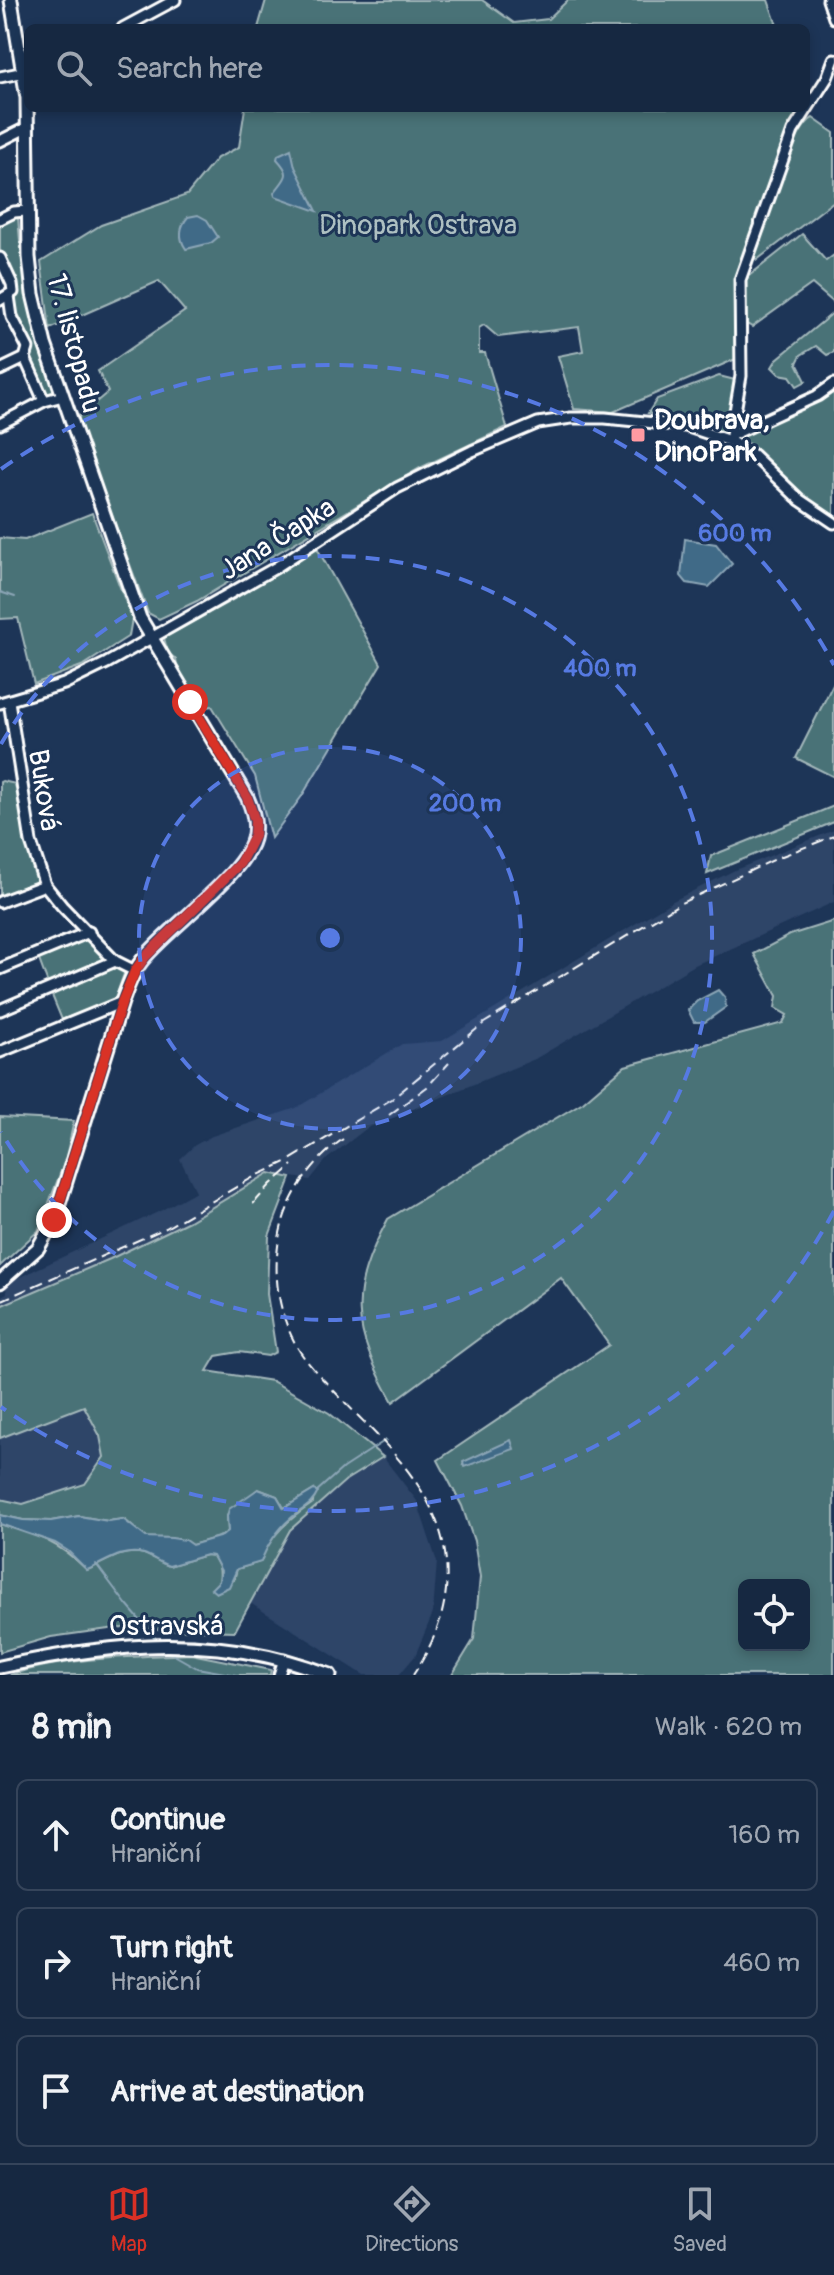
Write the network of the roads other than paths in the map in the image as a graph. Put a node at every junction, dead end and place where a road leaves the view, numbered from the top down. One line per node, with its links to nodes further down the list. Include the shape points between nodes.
1 (11, 0): 7 (main road, 17. listopadu)
2 (175, 0): 5 (street)
3 (828, 0): 4 (street)
4 (834, 18)
5 (130, 24)
6 (834, 59): 10 (street)
7 (24, 67)
8 (0, 77): 9 (street)
9 (24, 77)
10 (810, 104)
11 (27, 112): 13 (main road, 17. listopadu)
12 (805, 112): 25 (street, via 793,131 740,280 741,376)
13 (28, 127): 14 (street); 15 (main road, 17. listopadu)
14 (0, 141)
15 (26, 211): 16 (street); 22 (main road, 17. listopadu, via 38,318)
16 (0, 219)
17 (0, 258): 18 (street, via 13,292)
18 (4, 298): 19 (street, via 28,348)
19 (25, 358): 20 (street); 23 (street)
20 (0, 370)
21 (834, 384): 25 (street)
22 (63, 396): 23 (street); 27 (main road, 17. listopadu)
23 (44, 401): 24 (street)
24 (0, 424)
25 (731, 438): 26 (street, Jana Čapka); 27 (street, Jana Čapka, via 685,426 605,418 538,423 397,488 275,568)
26 (834, 523)
27 (150, 638): 28 (street, Jana Čapka, via 64,684); 34 (main road, 17. listopadu, via 247,797 255,828 240,863)
28 (4, 702): 29 (street, Buková, via 31,842)
29 (45, 885): 30 (street); 31 (street, Buková)
30 (0, 902)
31 (89, 932): 32 (street, Buková); 33 (street)
32 (115, 961): 34 (street, Buková); 36 (street)
33 (0, 969)
34 (135, 971): 35 (main road, 17. listopadu)
35 (122, 1002): 37 (street); 38 (main road, 17. listopadu, via 54,1220 38,1248)
36 (0, 1010)
37 (0, 1052)
38 (3, 1277)
39 (284, 1659): 40 (main road, Ostravská, via 212,1646 155,1644 91,1649); 41 (street); 42 (main road, Ostravská)
40 (0, 1667)
41 (279, 1675)
42 (330, 1675)

